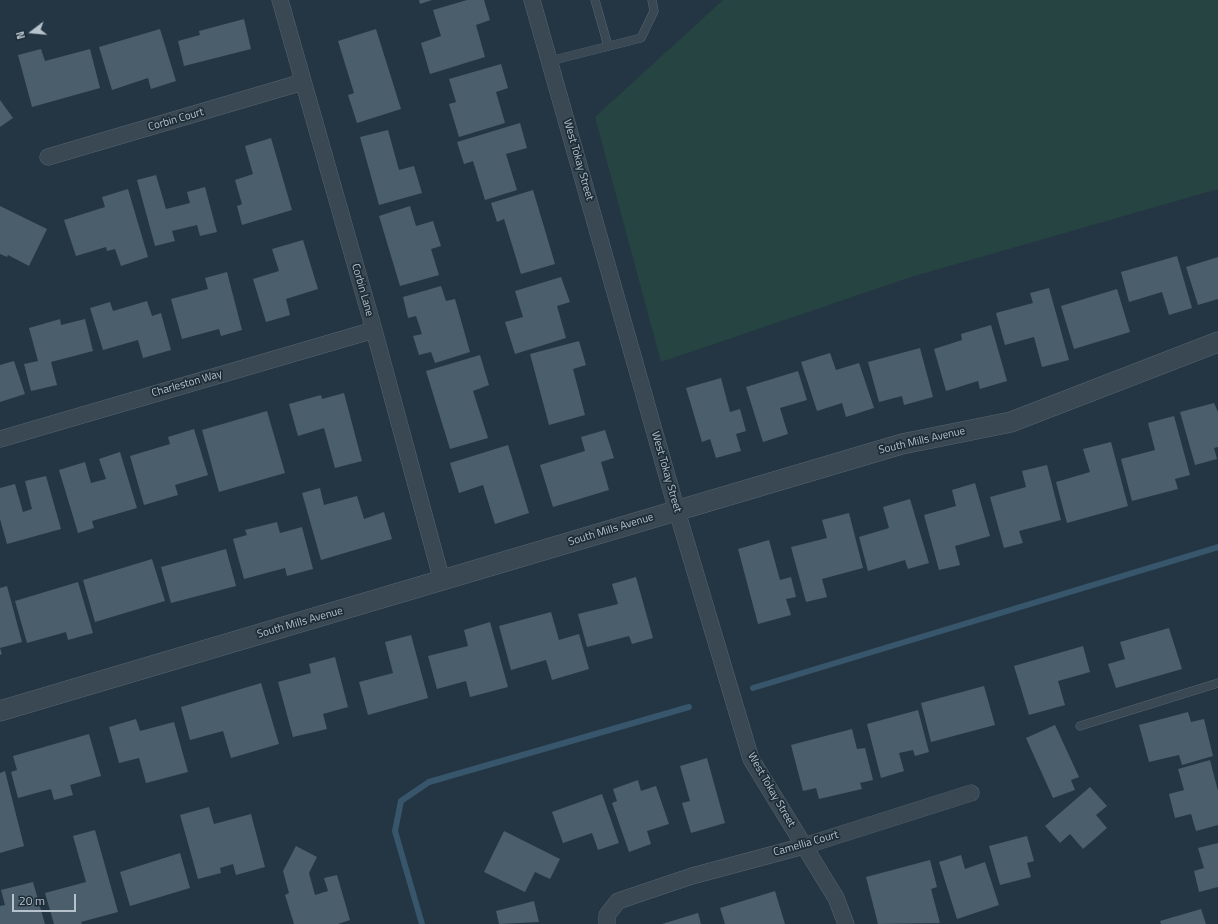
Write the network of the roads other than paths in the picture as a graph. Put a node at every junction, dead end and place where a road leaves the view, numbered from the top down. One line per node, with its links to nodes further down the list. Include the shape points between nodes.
1 (280, 0): 7 (street, Corbin Lane)
2 (532, 0): 6 (street, West Tokay Street)
3 (595, 0): 5 (lane)
4 (652, 0): 5 (lane, via 654,11 641,38)
5 (608, 46): 6 (lane)
6 (550, 61): 12 (street, West Tokay Street)
7 (303, 82): 8 (street, Corbin Court); 9 (street, Corbin Lane)
8 (48, 157)
9 (374, 330): 11 (street, Charleston Way); 13 (street, Corbin Lane)
10 (1218, 342): 12 (street, South Mills Avenue, via 1011,422 902,444)
11 (0, 439)
12 (677, 511): 13 (street, South Mills Avenue); 18 (street, West Tokay Street, via 751,759)
13 (442, 581): 15 (street, South Mills Avenue)
14 (1218, 683): 16 (lane)
15 (0, 712)
16 (1080, 726)
17 (971, 793): 18 (street, Camellia Court)
18 (804, 846): 19 (street, Camellia Court, via 692,876 618,901 607,915); 20 (street, West Tokay Street, via 836,898)
19 (607, 924)
20 (846, 924)

